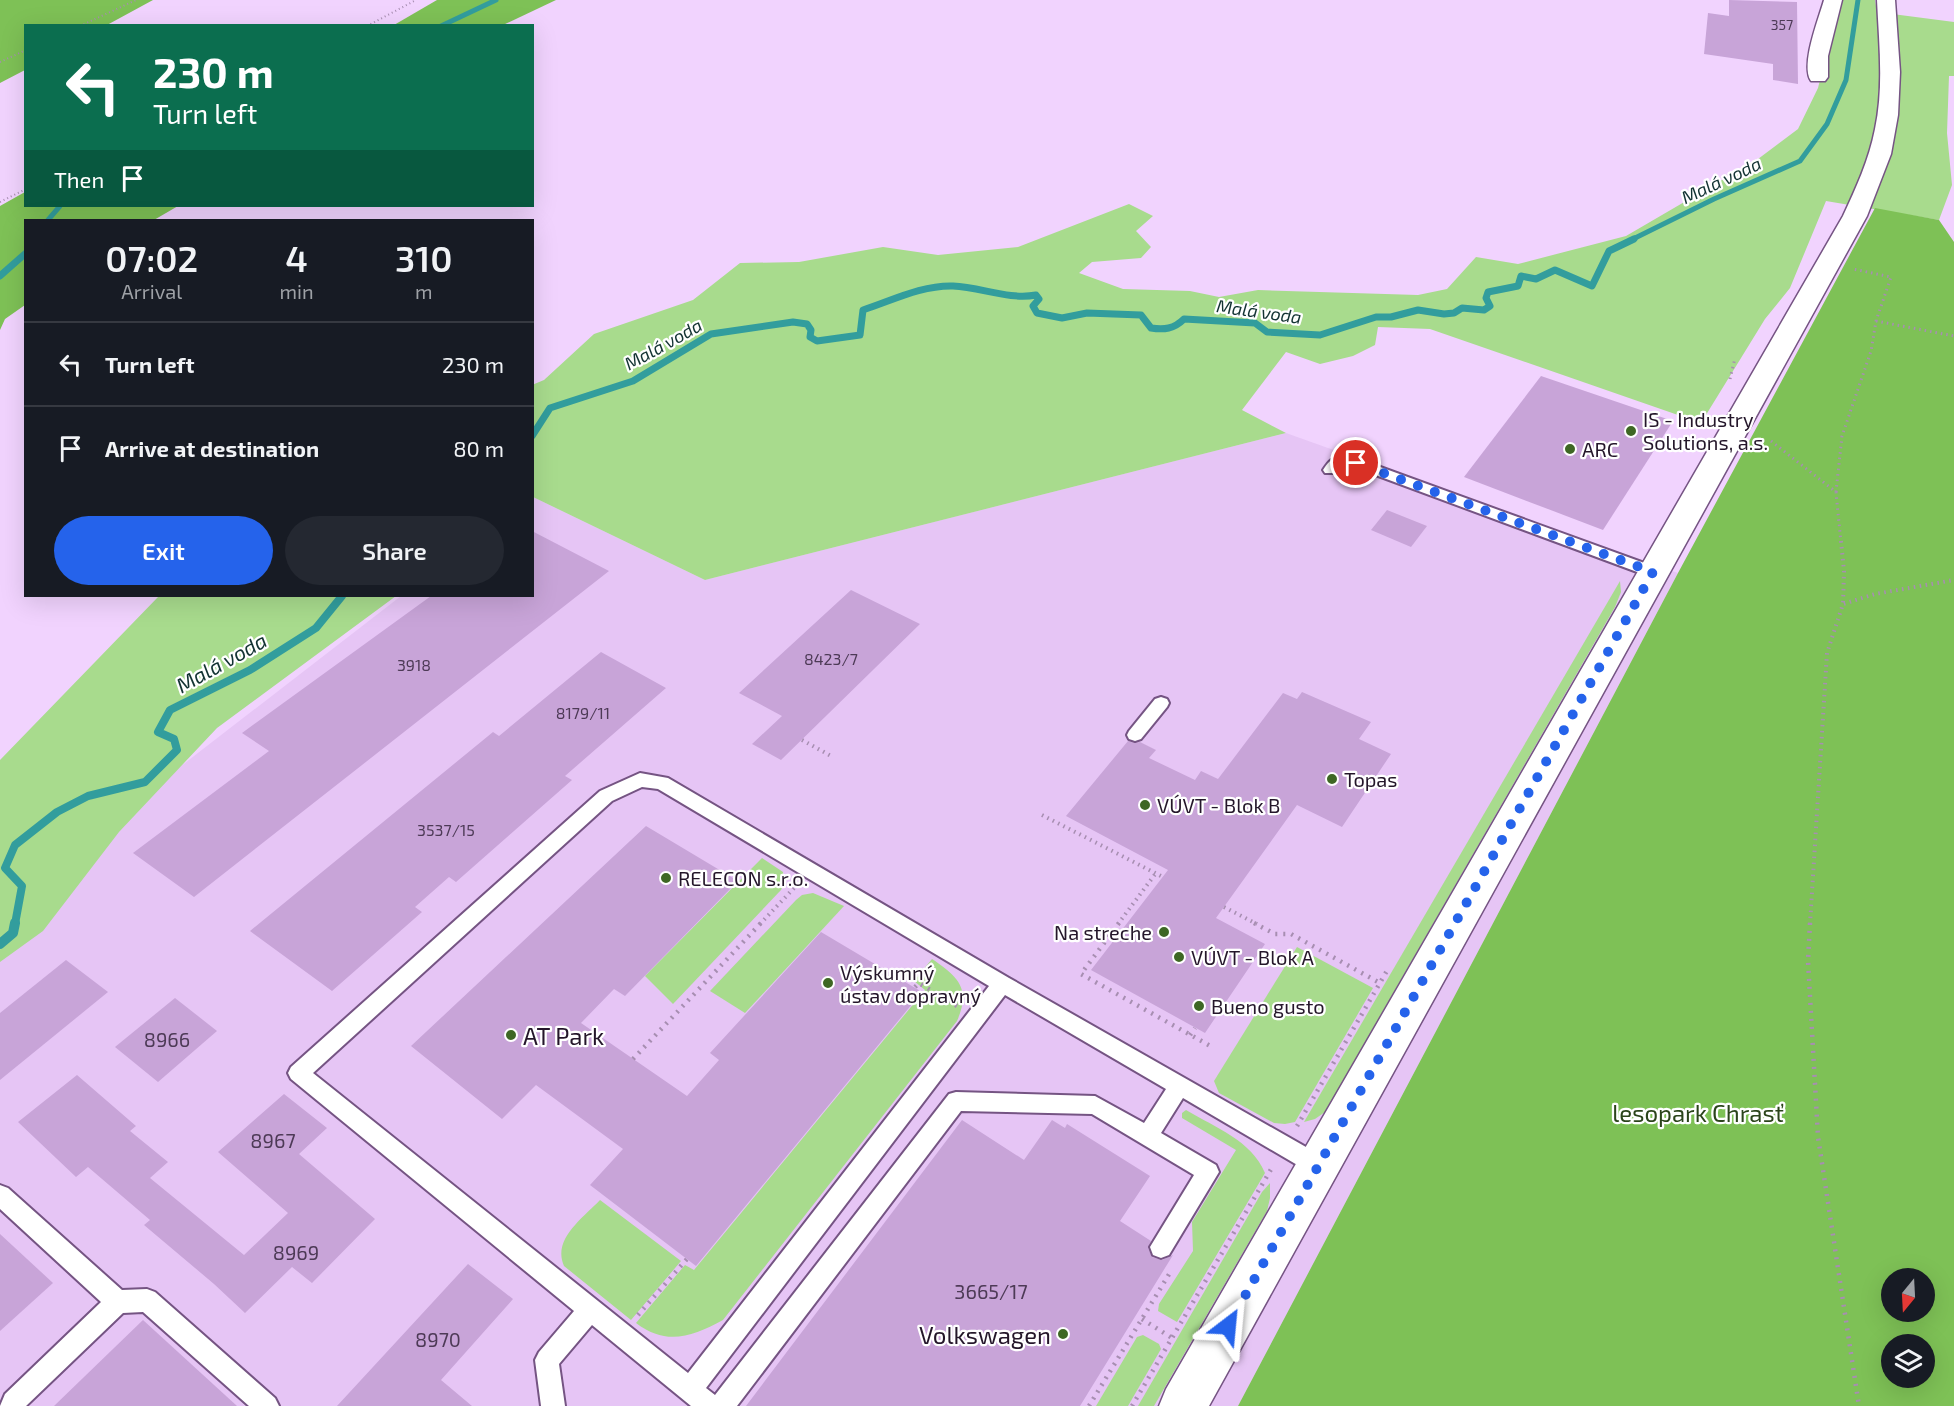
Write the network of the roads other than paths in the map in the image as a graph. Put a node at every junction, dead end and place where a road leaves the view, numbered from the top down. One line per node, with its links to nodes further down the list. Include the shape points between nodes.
1 (1833, 0): 3 (street, via 1818,56)
2 (1886, 7): 5 (street, via 1888,115 1873,176 1832,258)
3 (1818, 77)
4 (1330, 470): 5 (lane, via 1338,461 1356,463)
5 (1653, 572): 11 (street)
6 (1161, 703): 7 (lane)
7 (1135, 735)
8 (1002, 984): 9 (lane); 15 (lane, via 662,783 640,780 606,796 298,1073); 16 (lane)
9 (1179, 1086): 10 (lane); 11 (lane)
10 (1147, 1136): 13 (lane, via 1208,1172); 21 (lane, via 1095,1105 956,1101)
11 (1319, 1167): 22 (street)
12 (0, 1195): 14 (lane)
13 (1161, 1247)
14 (118, 1302): 17 (lane); 18 (lane, via 147,1300)
15 (590, 1310): 16 (lane); 19 (lane, via 548,1360)
16 (690, 1390): 20 (lane)
17 (12, 1406)
18 (267, 1406)
19 (553, 1406)
20 (710, 1406)
21 (722, 1406)
22 (1183, 1406)

